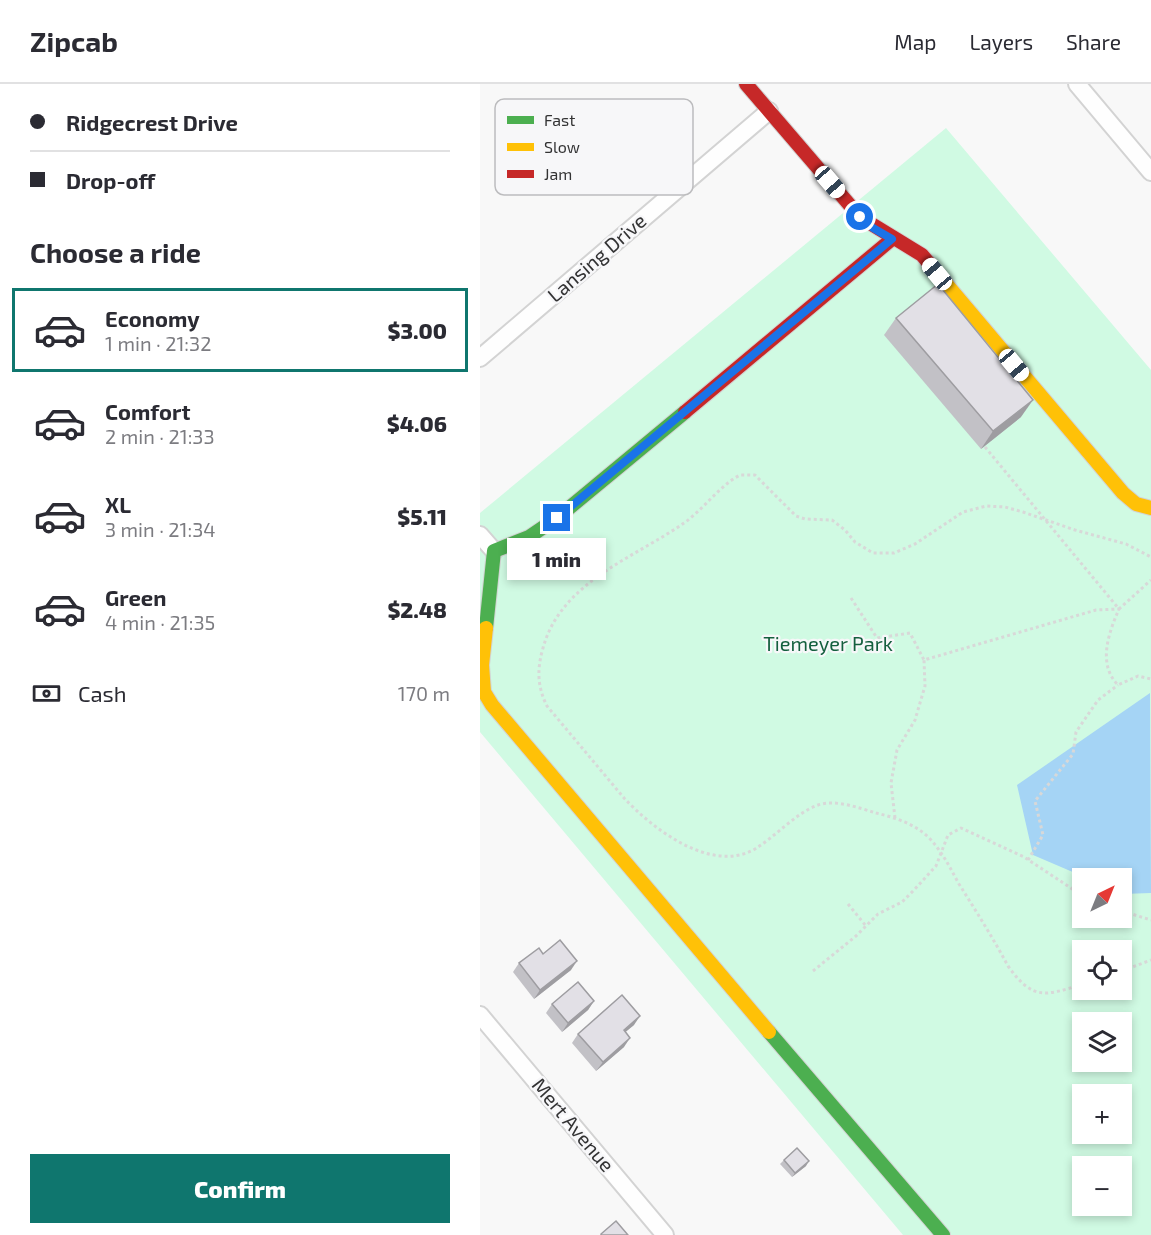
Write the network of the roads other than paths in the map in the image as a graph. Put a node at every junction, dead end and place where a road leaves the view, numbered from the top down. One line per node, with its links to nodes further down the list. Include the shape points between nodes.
1 (746, 84): 3 (street)
2 (1077, 84): 4 (street)
3 (769, 111): 5 (street, Lansing Drive); 7 (street, via 860,217)
4 (1151, 172)
5 (693, 176)
6 (671, 195): 8 (street, Lansing Drive)
7 (892, 239): 9 (street, via 922,255 1123,493 1132,502); 11 (street, via 557,518 529,537)
8 (480, 358)
9 (1151, 508)
10 (480, 535): 11 (street)
11 (494, 550): 14 (street, via 482,665 484,692 492,705)
12 (480, 1015): 13 (street, Mert Avenue)
13 (665, 1235)
14 (943, 1235)

